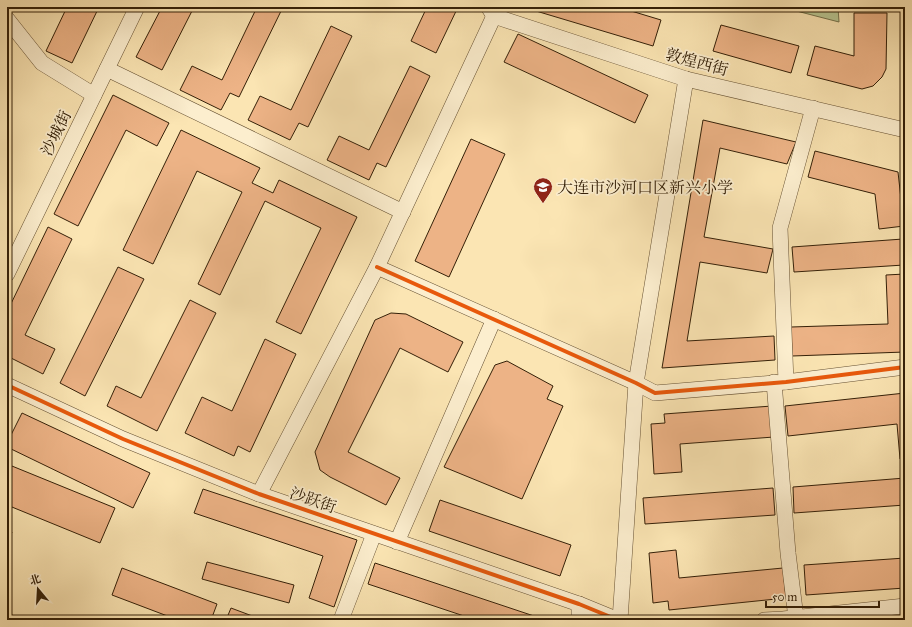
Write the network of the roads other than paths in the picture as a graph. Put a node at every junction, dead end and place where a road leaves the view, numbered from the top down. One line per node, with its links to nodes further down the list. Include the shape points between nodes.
1 (137, 7): 4 (street, 沙城街)
2 (491, 12): 5 (street, 敦煌西街); 9 (street)
3 (7, 19): 6 (street, via 42,63)
4 (107, 69): 6 (street, 沙城街); 9 (street)
5 (686, 79): 7 (street, 敦煌西街); 15 (street)
6 (94, 95): 11 (street, 沙城街)
7 (813, 108): 8 (street, 敦煌西街); 14 (street, via 780,228)
8 (905, 130)
9 (403, 212): 10 (street)
10 (377, 267): 12 (street); 17 (street)
11 (7, 274)
12 (494, 319): 15 (street); 19 (street)
13 (905, 367): 14 (street)
14 (780, 382): 15 (street, via 655,393); 22 (street, via 788,553)
15 (636, 383): 25 (street)
16 (7, 386): 17 (street, 沙跃街, via 124,439)
17 (259, 494): 18 (street, 沙跃街)
18 (374, 534): 19 (street, 沙跃街); 23 (street)
19 (397, 542): 20 (street, 沙跃街)
20 (578, 604): 24 (street); 25 (street, 沙跃街)
21 (905, 606): 22 (street)
22 (787, 619): 26 (street)
23 (341, 620)
24 (579, 620)
25 (619, 620)
26 (764, 620)

